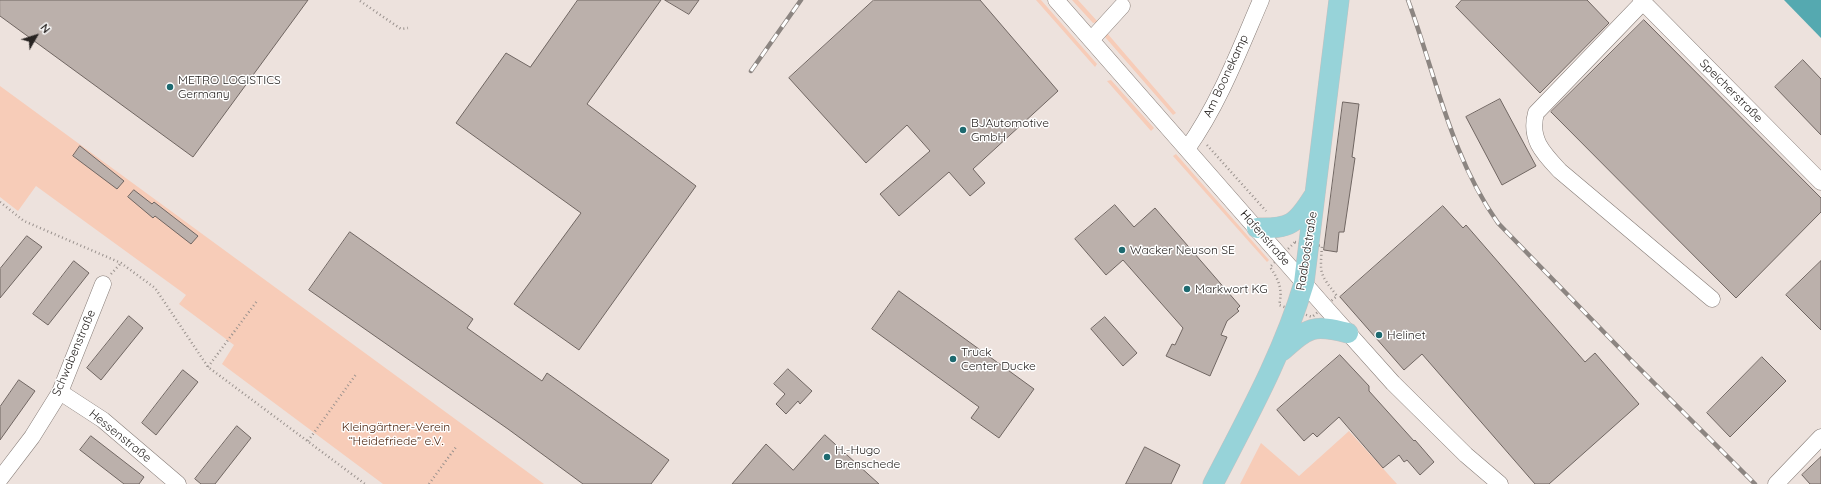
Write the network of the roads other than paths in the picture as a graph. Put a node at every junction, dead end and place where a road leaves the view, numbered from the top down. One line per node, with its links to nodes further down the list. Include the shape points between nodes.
1 (1056, 0): 6 (street, Hafenstraße)
2 (1260, 0): 7 (street, Am Boonekamp, via 1226,79 1198,134)
3 (1339, 0): 9 (main road, Radbodstraße)
4 (1642, 1): 8 (street, Speicherstraße); 13 (street, via 1536,113 1532,130 1546,156 1560,171)
5 (1122, 6): 6 (street)
6 (1091, 40): 7 (street, Hafenstraße)
7 (1187, 149): 10 (street, Hafenstraße)
8 (1821, 182)
9 (1315, 194): 10 (main road, via 1291,225 1280,228); 11 (main road, Radbodstraße)
10 (1263, 221): 11 (street, Hafenstraße)
11 (1304, 283): 14 (street, Hafenstraße); 15 (main road, Radbodstraße)
12 (103, 284): 16 (street, Schwabenstraße)
13 (1712, 299)
14 (1348, 333): 15 (main road, via 1330,328 1308,330); 21 (street, Hafenstraße, via 1420,411)
15 (1278, 355): 20 (main road, Radbodstraße)
16 (60, 392): 18 (street, Schwabenstraße, via 32,438); 19 (street, Hessenstraße, via 103,420)
17 (1821, 437): 22 (street)
18 (0, 479)
19 (178, 484)
20 (1213, 484)
21 (1500, 484)
22 (1776, 484)

